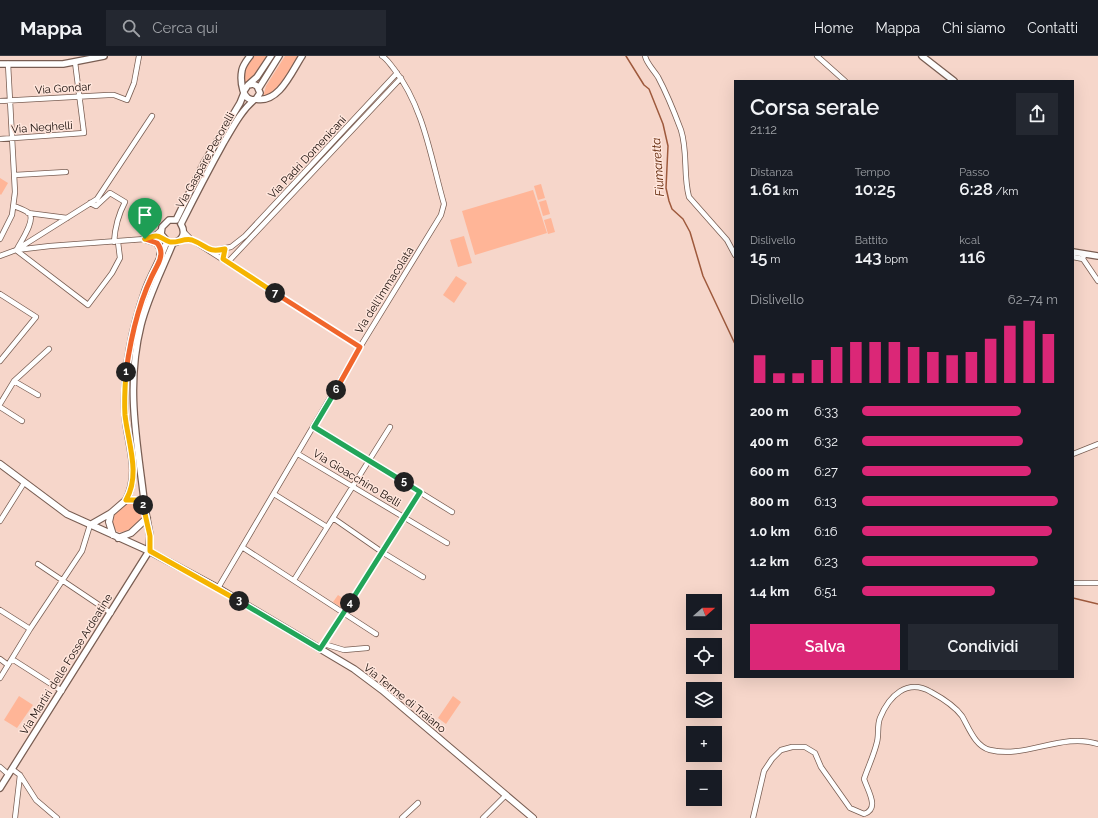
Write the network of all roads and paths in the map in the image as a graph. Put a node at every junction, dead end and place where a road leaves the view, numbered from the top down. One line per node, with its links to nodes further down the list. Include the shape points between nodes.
1 (104, 56): 11 (street)
2 (139, 56): 21 (street, Via Gondar, via 134,83 127,100 114,95)
3 (250, 56): 20 (street, via 242,70)
4 (271, 56): 18 (street, via 257,77)
5 (279, 56): 19 (street)
6 (302, 56): 22 (street, via 275,95)
7 (382, 56): 14 (street, Via dell'Immacolata)
8 (645, 56): 50 (street, via 657,76 680,129 685,146 689,197 727,240)
9 (817, 56): 16 (street)
10 (922, 56): 17 (street)
11 (75, 62): 13 (street, via 42,65); 21 (street)
12 (0, 64): 13 (street)
13 (8, 64): 23 (street)
14 (397, 73): 15 (street, Via dell'Immacolata); 46 (street, Via Padri Domenicani, via 245,236)
15 (401, 78): 52 (street, Via Padri Domenicani); 61 (street, Via dell'Immacolata, via 418,111 444,204 441,215)
16 (844, 80)
17 (953, 80)
18 (248, 85): 19 (street, via 253,84); 20 (street)
19 (259, 88): 22 (street, via 259,95)
20 (244, 92): 22 (street, via 247,98); 34 (street, Via Gaspare Pecorelli, via 204,163)
21 (79, 96): 23 (street, Via Gondar); 26 (street, Via Neghelli, via 84,133)
22 (255, 99): 35 (street, Via Gaspare Pecorelli, via 235,122)
23 (10, 100): 24 (street, Via Gondar); 26 (street)
24 (0, 101)
25 (152, 116): 30 (street, via 97,199)
26 (12, 138): 27 (street, Via Neghelli); 29 (street)
27 (0, 139)
28 (66, 172): 29 (street)
29 (15, 176): 31 (street)
30 (90, 203): 33 (street); 44 (street, via 96,206 110,193 125,202 115,227)
31 (14, 206): 32 (street); 39 (street)
32 (28, 213): 33 (street); 47 (street, via 31,215 31,222)
33 (67, 218): 47 (street)
34 (176, 220): 35 (street); 36 (street, Via Gaspare Pecorelli, via 166,222)
35 (181, 224): 37 (street, Via Gaspare Pecorelli)
36 (161, 230): 38 (street); 41 (street)
37 (184, 232): 42 (street); 43 (street)
38 (154, 236): 40 (street); 41 (street)
39 (0, 239)
40 (145, 239): 44 (street); 56 (street, via 157,243 161,250)
41 (165, 239): 45 (street); 56 (street)
42 (180, 240): 43 (street); 45 (street)
43 (192, 240): 48 (street)
44 (116, 242): 47 (street); 47 (street, via 120,258 88,305)
45 (173, 243): 80 (street, via 148,302 134,357 132,408)
46 (226, 249): 48 (street, Via Padri Domenicani); 52 (street, via 233,253); 57 (street)
47 (16, 250): 51 (street)
48 (210, 251): 57 (street)
49 (1074, 252): 55 (street)
50 (734, 253)
51 (0, 256)
52 (233, 256): 58 (street, Via Padri Domenicani)
53 (1098, 256): 55 (street)
54 (1074, 257): 55 (street)
55 (1084, 257): 59 (street)
56 (160, 259): 79 (street, via 137,313 126,373 125,414 134,482)
57 (223, 259): 58 (street)
58 (228, 262): 61 (street)
59 (1098, 281)
60 (0, 294): 63 (street, via 36,317)
61 (360, 347): 68 (street, Via dell'Immacolata)
62 (49, 349): 64 (street)
63 (0, 361)
64 (14, 381): 65 (street); 66 (street)
65 (38, 395)
66 (0, 406): 67 (street)
67 (22, 421)
68 (314, 427): 71 (street, Via dell'Immacolata); 73 (street)
69 (390, 428): 73 (street)
70 (1098, 444): 72 (street)
71 (298, 454): 76 (street, Via Gioacchino Belli); 78 (street, Via dell'Immacolata)
72 (1074, 454)
73 (368, 461): 76 (street); 77 (street)
74 (0, 464): 75 (main road)
75 (24, 483): 86 (street); 87 (main road, via 67,514)
76 (352, 486): 83 (street, Via Gioacchino Belli); 85 (street)
77 (420, 492): 81 (street); 83 (street)
78 (274, 494): 88 (street); 91 (street, Via dell'Immacolata)
79 (126, 500): 80 (main road, via 136,500); 82 (main road)
80 (145, 508): 84 (main road)
81 (452, 512)
82 (111, 513): 87 (main road); 89 (main road, via 108,522)
83 (404, 517): 90 (street, Via Gioacchino Belli); 93 (street)
84 (147, 518): 89 (main road, via 131,533); 92 (main road)
85 (333, 518): 88 (street); 93 (street)
86 (0, 521)
87 (90, 525): 89 (main road, Via Terme di Traiano); 96 (street, via 82,551)
88 (326, 527): 97 (street)
89 (115, 536): 92 (main road, Via Terme di Traiano)
90 (447, 543)
91 (242, 547): 97 (street); 100 (street, Via dell'Immacolata)
92 (150, 551): 100 (main road, Via Terme di Traiano); 103 (street, Via Martiri delle Fosse Ardeatine)
93 (382, 552): 95 (street); 102 (street)
94 (38, 564): 96 (street)
95 (423, 577)
96 (62, 580): 103 (street); 104 (street)
97 (294, 580): 102 (street)
98 (1074, 583): 99 (street)
99 (1098, 583)
100 (218, 588): 106 (main road, Via Terme di Traiano)
101 (0, 610): 104 (street)
102 (344, 612): 105 (street); 106 (street)
103 (111, 613): 112 (street, Via Martiri delle Fosse Ardeatine)
104 (30, 629): 109 (street)
105 (376, 634)
106 (322, 647): 107 (street, Via Terme di Traiano, via 344,650); 118 (main road, Via Terme di Traiano, via 372,682)
107 (367, 648)
108 (0, 659): 110 (street)
109 (12, 659): 110 (street); 112 (street)
110 (8, 665): 111 (street)
111 (0, 678)
112 (62, 691): 115 (street, Via Martiri delle Fosse Ardeatine)
113 (1098, 744): 125 (street, via 1072,741 1015,752 988,750 980,745 952,705 925,688 915,686 896,694 880,719 877,742 864,779 872,802 870,812 864,814 850,808 815,753 805,748 792,747 782,750 764,771)
114 (0, 767): 115 (street)
115 (10, 772): 116 (street); 117 (street, Via Martiri delle Fosse Ardeatine)
116 (20, 775): 120 (street); 121 (street, via 36,800)
117 (0, 788)
118 (506, 796): 123 (street); 124 (main road, Via Terme di Traiano)
119 (418, 803): 122 (street)
120 (15, 818)
121 (56, 818)
122 (402, 818)
123 (483, 818)
124 (533, 818)
125 (752, 818)

